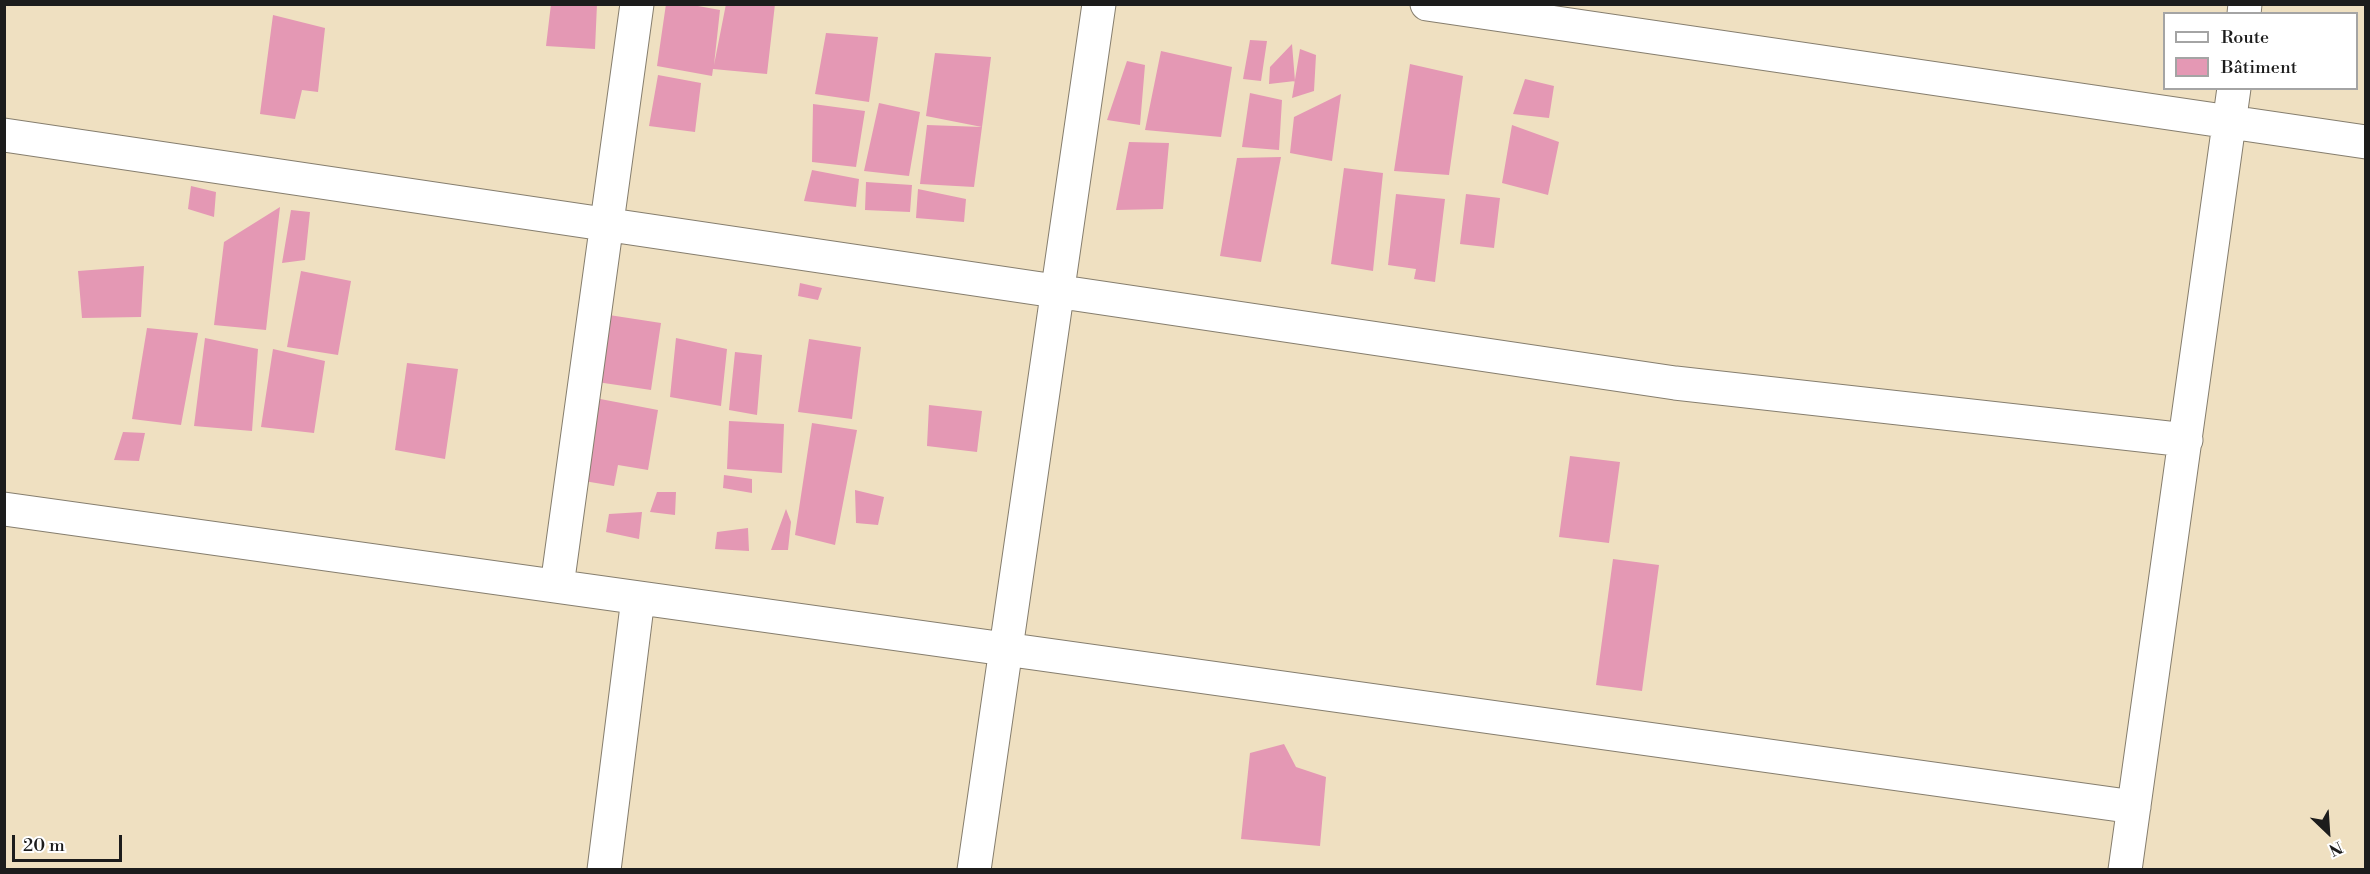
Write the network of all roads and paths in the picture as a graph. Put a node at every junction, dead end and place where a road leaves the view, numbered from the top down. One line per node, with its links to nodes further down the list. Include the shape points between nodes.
1 (637, 4): 8 (street)
2 (1099, 4): 9 (street)
3 (1427, 4): 5 (street)
4 (2234, 90): 5 (street)
5 (2230, 122): 7 (street); 10 (street)
6 (4, 135): 8 (street)
7 (2366, 142)
8 (607, 224): 9 (street); 12 (street)
9 (1058, 291): 10 (street, via 1675,383); 14 (street)
10 (2186, 440): 15 (street)
11 (4, 509): 12 (street)
12 (557, 586): 13 (street)
13 (638, 598): 14 (street); 16 (street)
14 (1006, 649): 15 (street); 17 (street)
15 (2134, 807): 18 (street)
16 (604, 870)
17 (974, 870)
18 (2126, 870)

